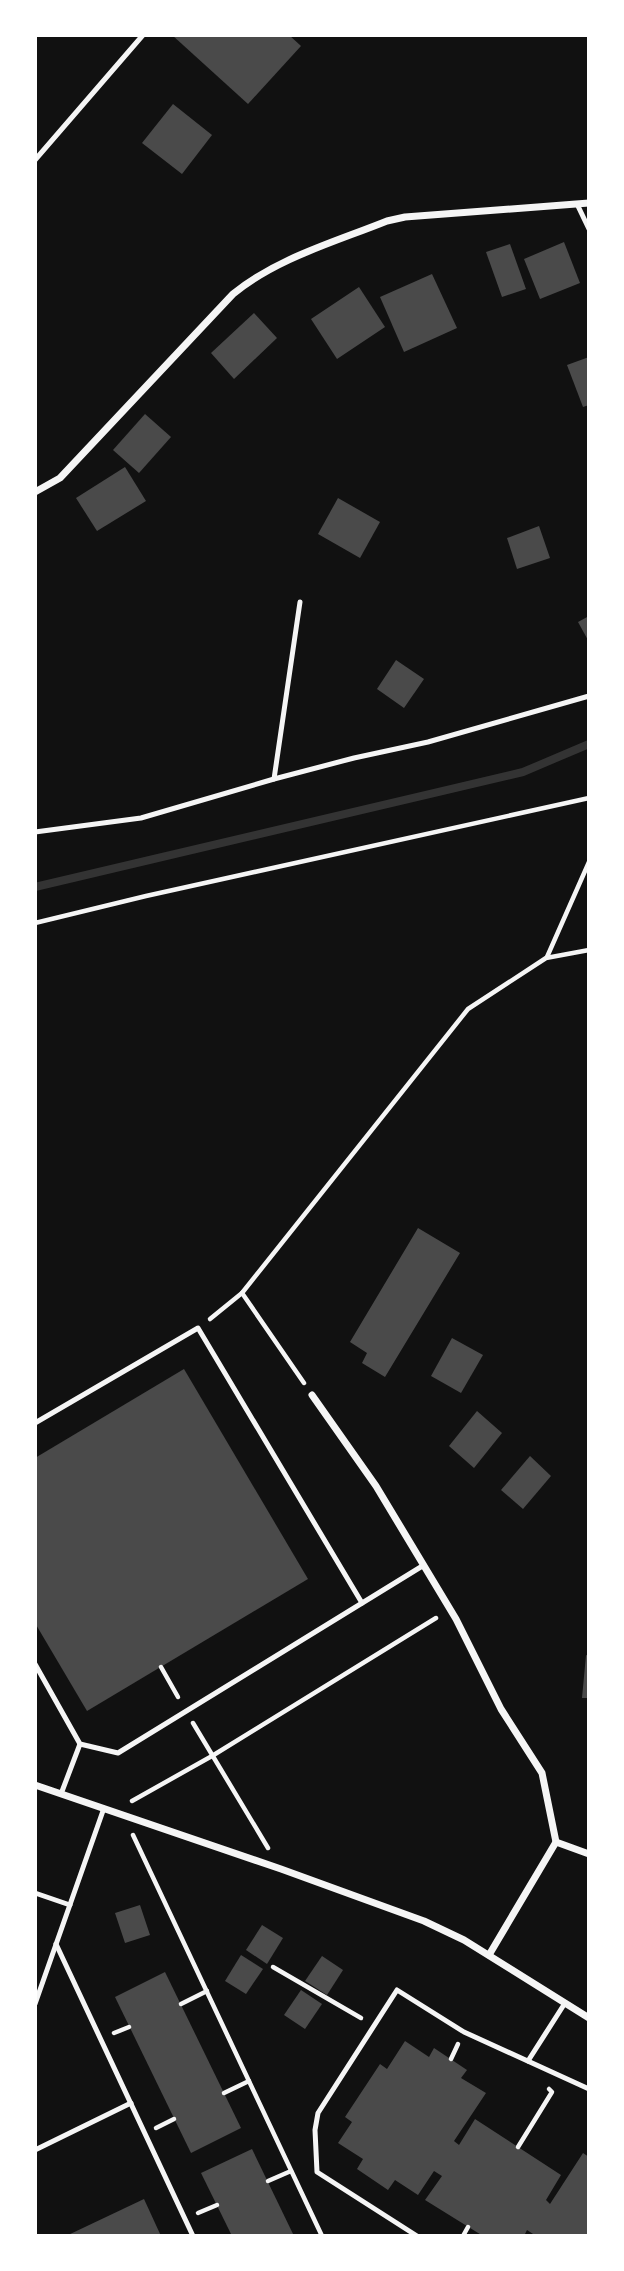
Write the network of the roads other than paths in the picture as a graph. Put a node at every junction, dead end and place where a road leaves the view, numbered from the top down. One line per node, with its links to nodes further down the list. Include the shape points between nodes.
1 (142, 35): 2 (lane)
2 (35, 160)
3 (577, 203): 4 (street); 5 (lane); 6 (street, via 405,216 272,267 233,294 60,478)
4 (589, 203)
5 (589, 229)
6 (35, 492)
7 (300, 602): 9 (lane)
8 (589, 696): 9 (lane)
9 (274, 779): 10 (lane, via 141,818)
10 (35, 832)
11 (312, 1395): 13 (street)
12 (35, 1423): 14 (lane, via 198,1328)
13 (424, 1565): 14 (lane); 20 (street, via 501,1709 542,1773)
14 (362, 1603): 16 (lane, via 118,1753)
15 (35, 1664): 16 (lane)
16 (80, 1744): 18 (lane)
17 (35, 1785): 18 (street)
18 (61, 1794): 19 (street)
19 (104, 1808): 23 (lane); 25 (street, via 424,1921)
20 (556, 1842): 21 (street); 25 (street)
21 (589, 1854)
22 (35, 1893): 23 (lane)
23 (70, 1905): 24 (lane)
24 (56, 1944): 27 (lane); 31 (lane)
25 (489, 1955): 26 (street)
26 (565, 2003): 28 (street); 29 (lane)
27 (35, 2004)
28 (589, 2018)
29 (528, 2061): 30 (lane); 34 (lane, via 464,2032 397,1990 373,2026 318,2113 317,2172)
30 (589, 2089)
31 (131, 2103): 32 (lane); 33 (lane)
32 (35, 2150)
33 (193, 2236)
34 (417, 2236)

